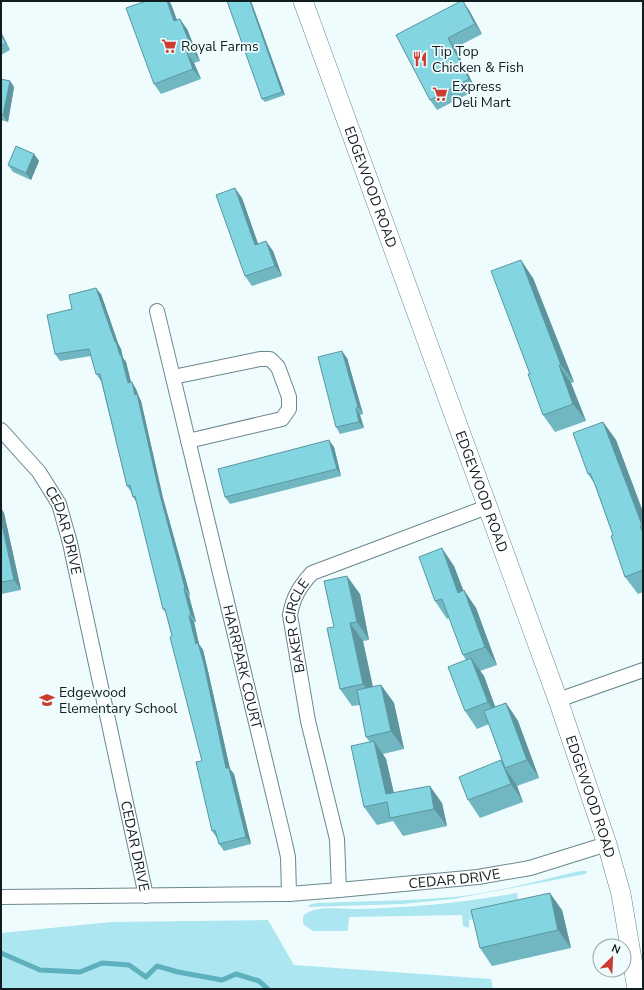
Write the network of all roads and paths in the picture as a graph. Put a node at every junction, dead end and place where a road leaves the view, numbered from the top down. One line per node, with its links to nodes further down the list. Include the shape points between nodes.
1 (302, 1): 6 (main road, EDGEWOOD ROAD)
2 (156, 311): 3 (street, HARRPARK COURT)
3 (172, 377): 5 (street, HARRPARK COURT); 5 (street, via 260,359 270,360 278,367 289,397 290,409 282,419)
4 (1, 430): 12 (street, CEDAR DRIVE, via 39,472 59,504 70,543)
5 (188, 441): 11 (street, HARRPARK COURT, via 287,851)
6 (487, 507): 8 (main road, EDGEWOOD ROAD); 10 (street, BAKER CIRCLE, via 312,573 300,586 293,600 290,615 308,721 337,839)
7 (643, 670): 8 (street)
8 (558, 700): 9 (main road, EDGEWOOD ROAD)
9 (607, 844): 10 (street, CEDAR DRIVE, via 530,868 478,877); 14 (main road, EDGEWOOD ROAD, via 621,894)
10 (339, 890): 11 (street, CEDAR DRIVE)
11 (288, 894): 12 (street, CEDAR DRIVE)
12 (146, 896): 13 (street)
13 (1, 897)
14 (637, 989)

